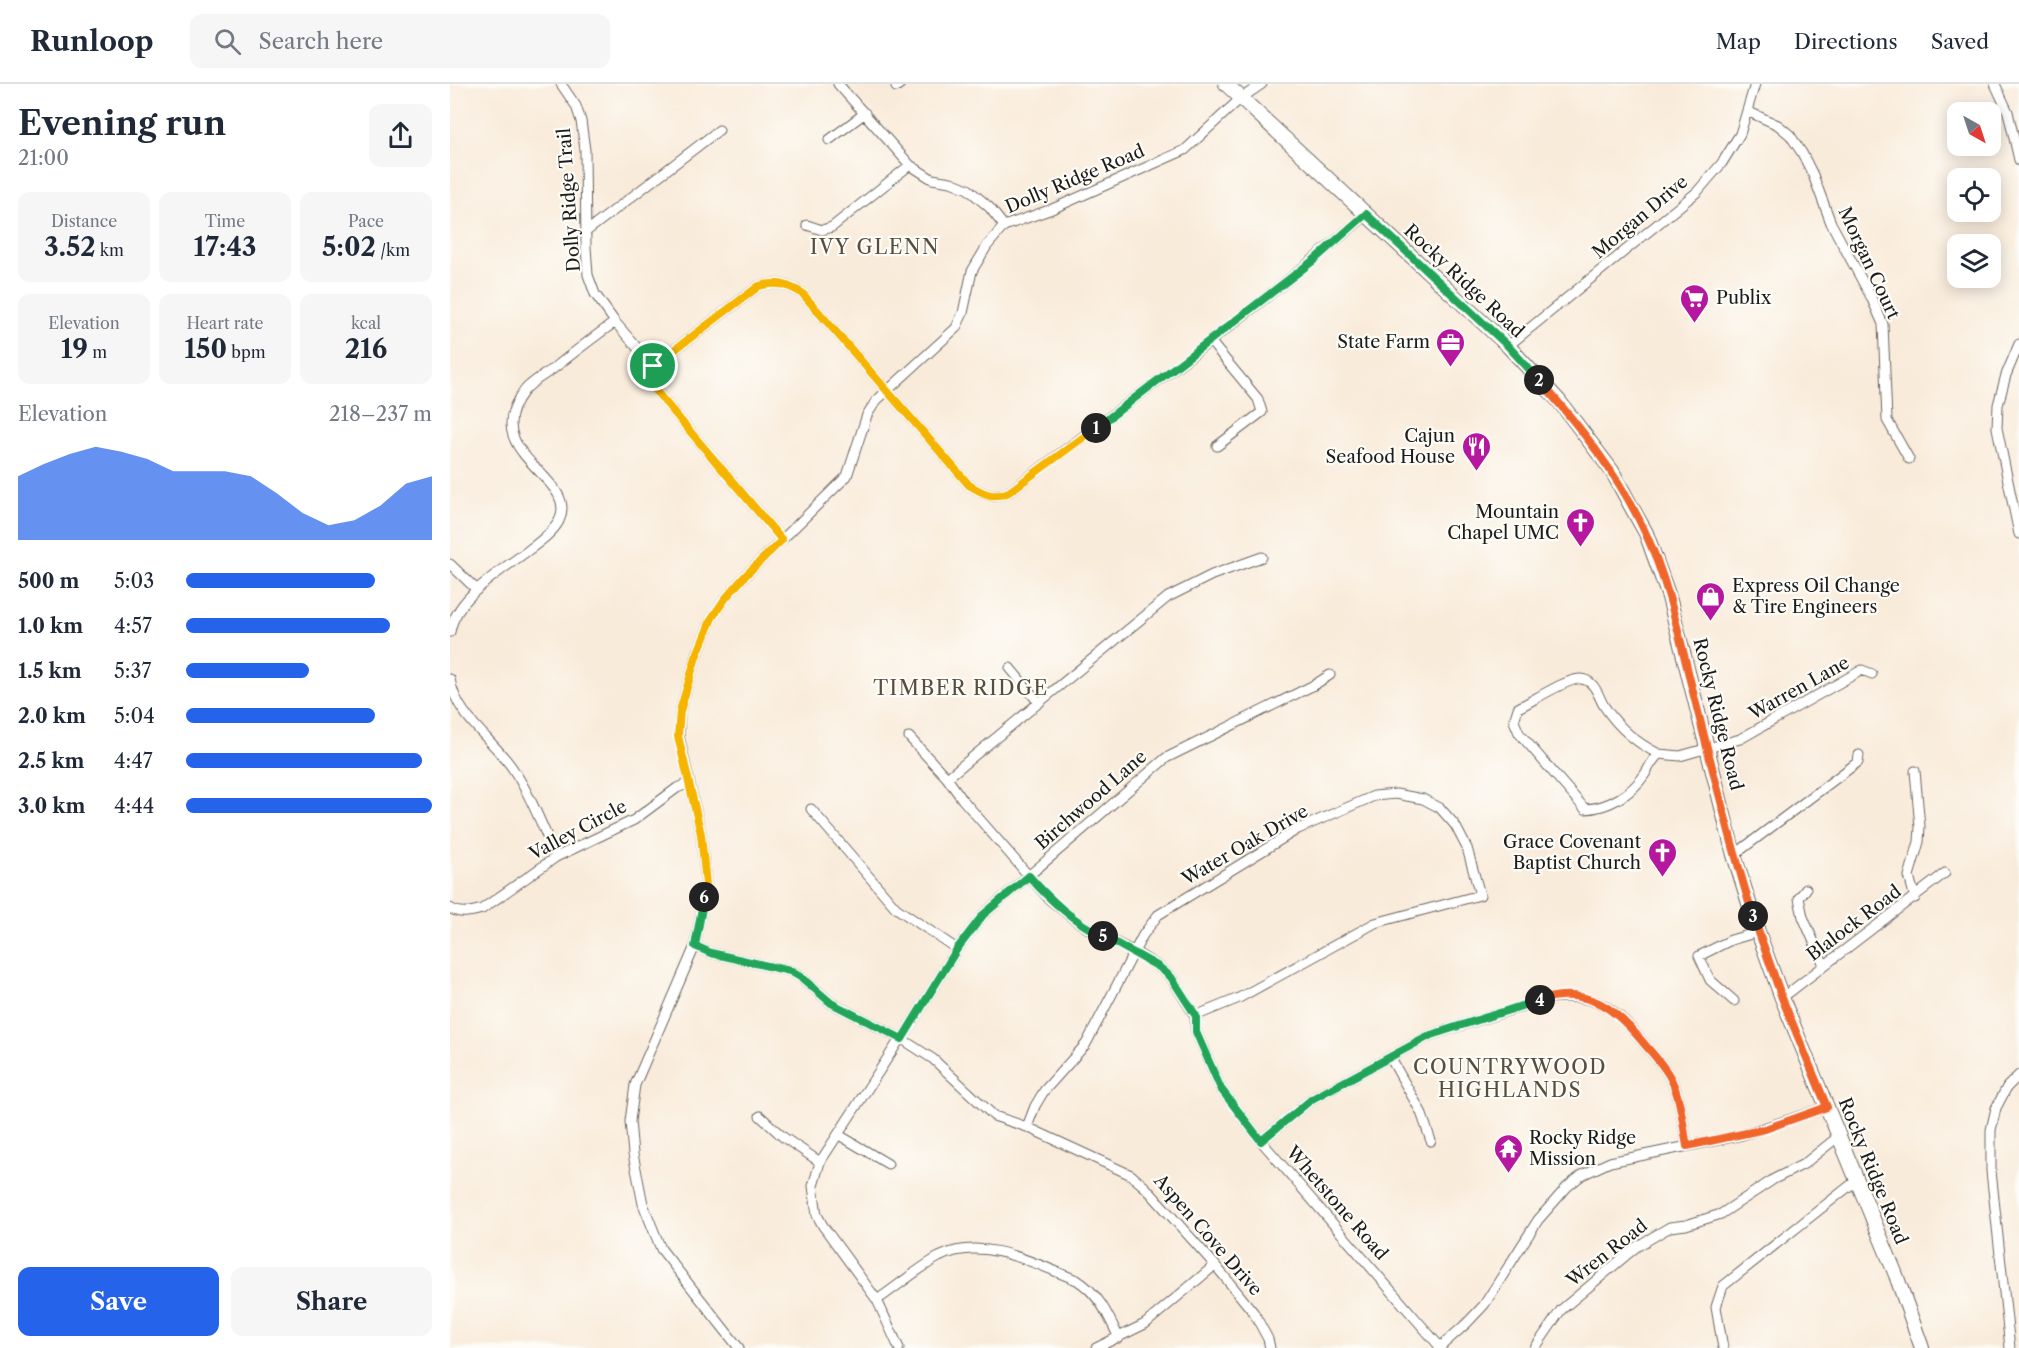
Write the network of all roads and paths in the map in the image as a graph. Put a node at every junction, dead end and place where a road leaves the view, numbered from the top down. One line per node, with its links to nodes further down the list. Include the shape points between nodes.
1 (561, 84): 17 (street, Dolly Ridge Trail, via 581,121)
2 (838, 84): 9 (street)
3 (1226, 84): 7 (main road, Rocky Ridge Road)
4 (1262, 84): 7 (street, Dolly Ridge Road)
5 (1755, 84): 8 (street, Morgan Drive)
6 (1995, 84): 12 (street, via 2008,112)
7 (1240, 99): 14 (main road, Rocky Ridge Road); 16 (street, Dolly Ridge Road, via 1185,150)
8 (1747, 111): 21 (street, Morgan Drive, via 1740,134 1697,192); 25 (street, Morgan Court, via 1778,125 1795,143 1813,175 1831,223 1871,297 1883,324 1887,420)
9 (865, 113): 11 (street); 13 (street)
10 (719, 130): 17 (street)
11 (829, 140)
12 (2019, 159)
13 (910, 165): 15 (street, via 832,227 822,230); 16 (street, via 932,179 968,189)
14 (1366, 214): 19 (street); 21 (main road, Rocky Ridge Road)
15 (807, 225)
16 (1004, 226): 23 (street, Dolly Ridge Road, via 972,271 956,328)
17 (586, 231): 18 (street, Dolly Ridge Trail, via 588,275 595,294)
18 (615, 322): 22 (street, Dolly Ridge Trail); 30 (street, via 525,389 513,409 510,425 515,442 559,495 560,520 546,537)
19 (1210, 341): 23 (street, via 999,496 986,495 969,485); 24 (street, via 1258,399 1262,412)
20 (2019, 344): 26 (street, via 1998,405 1997,428)
21 (1508, 346): 38 (main road, Rocky Ridge Road, via 1559,401 1612,471 1646,533 1669,597)
22 (653, 366): 23 (street, via 759,286 772,282 788,284 802,293); 27 (street, Dolly Ridge Trail, via 655,390)
23 (888, 392): 27 (street, Dolly Ridge Road, via 867,415 847,476)
24 (1217, 446)
25 (1909, 459)
26 (2019, 534)
27 (782, 540): 43 (street, Dolly Ridge Road, via 725,599 712,618 696,657 680,711 678,736)
28 (1262, 557): 36 (street, via 1212,574 1168,597)
29 (450, 564): 30 (street)
30 (477, 590): 31 (street, via 458,608)
31 (450, 632)
32 (1010, 668): 36 (street)
33 (1872, 674): 38 (street, Warren Lane, via 1862,670 1740,739)
34 (1330, 675): 48 (street, Birchwood Lane, via 1166,758)
35 (450, 679): 46 (street, via 462,711 513,768)
36 (1039, 703): 42 (street)
37 (909, 737): 42 (street, Whetstone Road)
38 (1707, 747): 39 (street, via 1680,756); 45 (main road, Rocky Ridge Road)
39 (1659, 754): 39 (street, via 1643,747 1620,727 1593,684 1582,678 1518,708 1514,721 1519,733 1585,809 1598,808 1623,796)
40 (1859, 755): 45 (street, via 1858,762)
41 (1915, 771): 50 (street, via 1920,826 1910,876)
42 (946, 778): 48 (street, Whetstone Road)
43 (689, 783): 46 (street, Valley Circle, via 634,820); 53 (street, Dolly Ridge Road, via 701,834 706,885)
44 (811, 809): 54 (street, via 897,908)
45 (1734, 855): 52 (main road, Rocky Ridge Road)
46 (556, 857): 51 (street, Valley Circle, via 482,909 456,912)
47 (1945, 873): 50 (street, Blalock Road)
48 (1029, 876): 54 (street, Birchwood Lane, via 983,915); 55 (street, Whetstone Road, via 1070,916)
49 (1806, 889): 56 (street, via 1799,898 1803,917)
50 (1915, 898): 56 (street, Blalock Road)
51 (450, 908)
52 (1758, 932): 57 (main road, Rocky Ridge Road); 58 (street, via 1700,956 1710,980)
53 (695, 946): 60 (street, Aspen Cove Drive, via 790,971 831,1003); 77 (street, Dolly Ridge Road, via 635,1085 630,1121 633,1154 643,1204 661,1249)
54 (957, 949): 60 (street, Birchwood Lane)
55 (1135, 952): 59 (street, Whetstone Road, via 1171,977); 59 (street, Water Oak Drive, via 1158,915 1298,829 1374,796 1396,794 1424,799 1440,808 1455,825 1467,848 1480,895 1374,923 1239,998); 65 (street, Water Oak Drive, via 1086,1044 1044,1091)
56 (1824, 965): 57 (street, Blalock Road)
57 (1782, 998): 63 (main road, Rocky Ridge Road)
58 (1734, 1001)
59 (1196, 1016): 68 (street, Whetstone Road, via 1196,1032 1221,1089)
60 (902, 1039): 65 (street, Aspen Cove Drive, via 933,1059 994,1116); 66 (street, Birchwood Lane)
61 (1390, 1057): 68 (street, via 1312,1099); 69 (street, via 1421,1112); 70 (street, via 1431,1035 1549,998 1587,998 1614,1011 1664,1067 1677,1097)
62 (2019, 1075): 85 (street, via 1996,1108 1991,1130 1991,1171)
63 (1827, 1107): 67 (main road, Rocky Ridge Road); 70 (street, via 1753,1132)
64 (760, 1116): 71 (street)
65 (1027, 1127): 74 (street, Aspen Cove Drive, via 1131,1175)
66 (839, 1135): 71 (street, Birchwood Lane); 72 (street)
67 (1839, 1136): 73 (main road, Rocky Ridge Road); 82 (street, Wren Road, via 1804,1164 1721,1214 1670,1227 1636,1246 1561,1310)
68 (1261, 1141): 81 (street, Whetstone Road)
69 (1431, 1141)
70 (1687, 1146): 81 (street, via 1610,1162 1582,1175 1538,1220 1484,1305)
71 (820, 1161): 75 (street, Birchwood Lane, via 813,1186 817,1215)
72 (888, 1164)
73 (1857, 1180): 83 (street, via 1723,1287 1716,1307); 84 (main road, Rocky Ridge Road)
74 (1215, 1265): 76 (street, via 1145,1324); 80 (street, Aspen Cove Drive, via 1254,1313)
75 (877, 1300): 76 (street, via 939,1257 969,1249 995,1250 1087,1286 1104,1305); 78 (street, Birchwood Lane)
76 (1119, 1338): 79 (street)
77 (739, 1348)
78 (899, 1348)
79 (1096, 1348)
80 (1270, 1348)
81 (1440, 1348)
82 (1534, 1348)
83 (1723, 1348)
84 (1922, 1348)
85 (2010, 1348)

